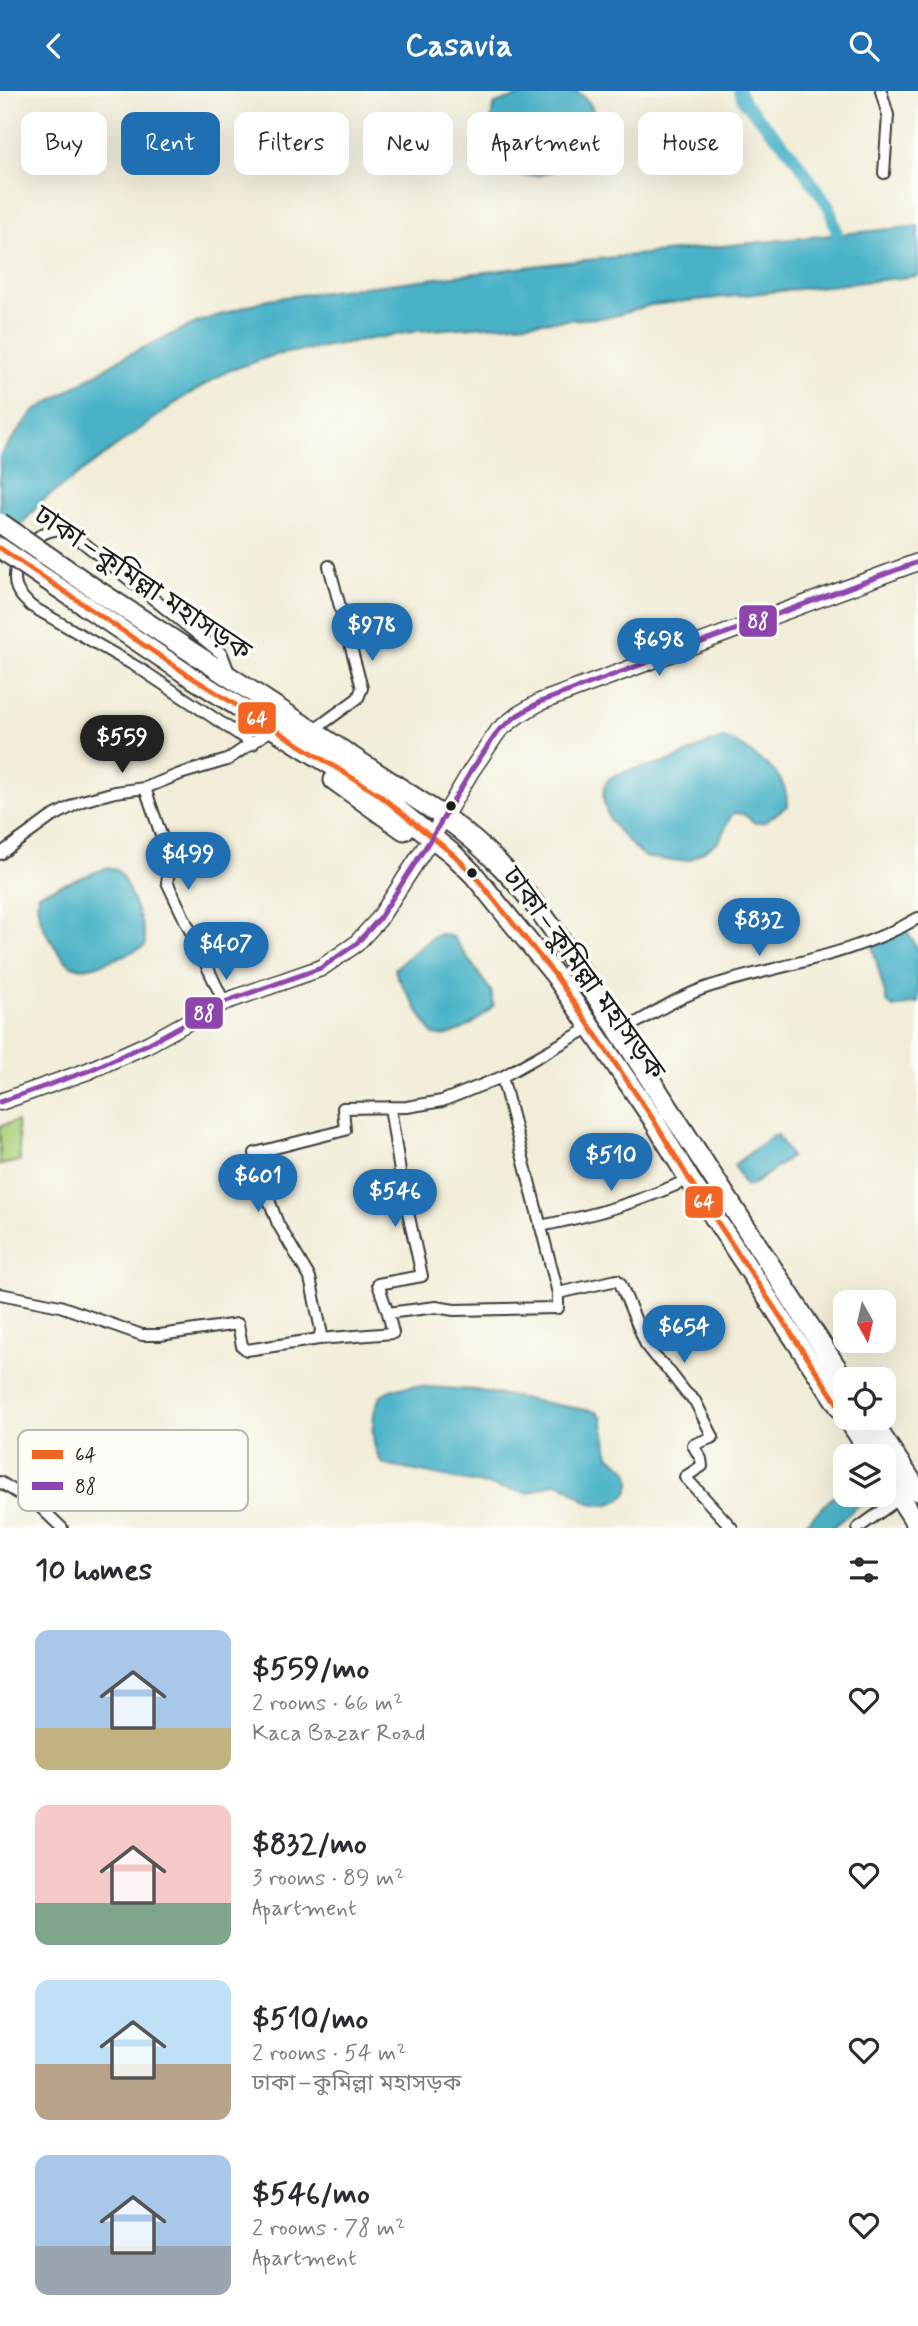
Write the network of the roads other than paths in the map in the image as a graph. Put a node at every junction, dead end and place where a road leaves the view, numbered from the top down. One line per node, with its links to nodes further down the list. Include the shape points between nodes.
1 (881, 91): 2 (street, via 888,115)
2 (884, 173)
3 (0, 523): 7 (highway, ঢাকা–কুমিল্লা মহাসড়ক, bridge)
4 (0, 548): 7 (highway, ঢাকা–কুমিল্লা মহাসড়ক, bridge)
5 (918, 562): 13 (main road, via 540,702 499,730)
6 (329, 566): 10 (street, via 362,688 358,698)
7 (89, 597): 8 (highway, ঢাকা–কুমিল্লা মহাসড়ক); 9 (highway, ঢাকা–কুমিল্লা মহাসড়ক)
8 (159, 656): 11 (highway); 14 (highway, ঢাকা–কুমিল্লা মহাসড়ক, via 378,794)
9 (231, 678): 10 (highway, ঢাকা–কুমিল্লা মহাসড়ক); 11 (street, via 222,654 70,532 47,531 21,557 14,574 24,600)
10 (314, 730): 13 (highway, ঢাকা–কুমিল্লা মহাসড়ক)
11 (259, 739): 12 (street, via 226,760); 14 (highway)
12 (145, 788): 15 (street, via 82,801); 17 (street, via 171,864 167,882)
13 (444, 817): 14 (main road); 19 (highway, ঢাকা–কুমিল্লা মহাসড়ক, via 491,853 531,899)
14 (430, 842): 17 (main road, via 379,919 356,944 321,968); 18 (highway, via 513,935); 23 (highway, ঢাকা–কুমিল্লা মহাসড়ক, via 474,875 555,975)
15 (0, 854)
16 (918, 918): 19 (street, via 860,944 709,987)
17 (224, 1002): 21 (main road, via 88,1071)
18 (582, 1032): 20 (street); 23 (highway, via 649,1132)
19 (620, 1032): 30 (highway, ঢাকা–কুমিল্লা মহাসড়ক)
20 (502, 1077): 22 (street, via 442,1101); 25 (street)
21 (0, 1102)
22 (390, 1107): 28 (street, via 422,1276 378,1284); 29 (street, via 342,1108 345,1130 256,1153 278,1224 310,1277)
23 (677, 1159): 24 (highway, ঢাকা–কুমিল্লা মহাসড়ক)
24 (689, 1179): 25 (street, via 626,1205); 31 (highway, ঢাকা–কুমিল্লা মহাসড়ক)
25 (540, 1226): 26 (street)
26 (558, 1293): 28 (street, via 558,1308 436,1307); 39 (street, via 620,1283 647,1347 695,1401 713,1437 693,1445 702,1467 685,1477)
27 (0, 1294): 29 (street, via 60,1307 142,1335 238,1324 247,1350)
28 (388, 1313): 29 (street, via 393,1333)
29 (319, 1339)
30 (836, 1367)
31 (833, 1396)
32 (878, 1430): 34 (highway)
33 (0, 1482): 35 (street)
34 (900, 1485): 37 (highway); 40 (street)
35 (18, 1493)
36 (44, 1511): 38 (street)
37 (918, 1526)
38 (62, 1528)
39 (732, 1528)
40 (858, 1528)

